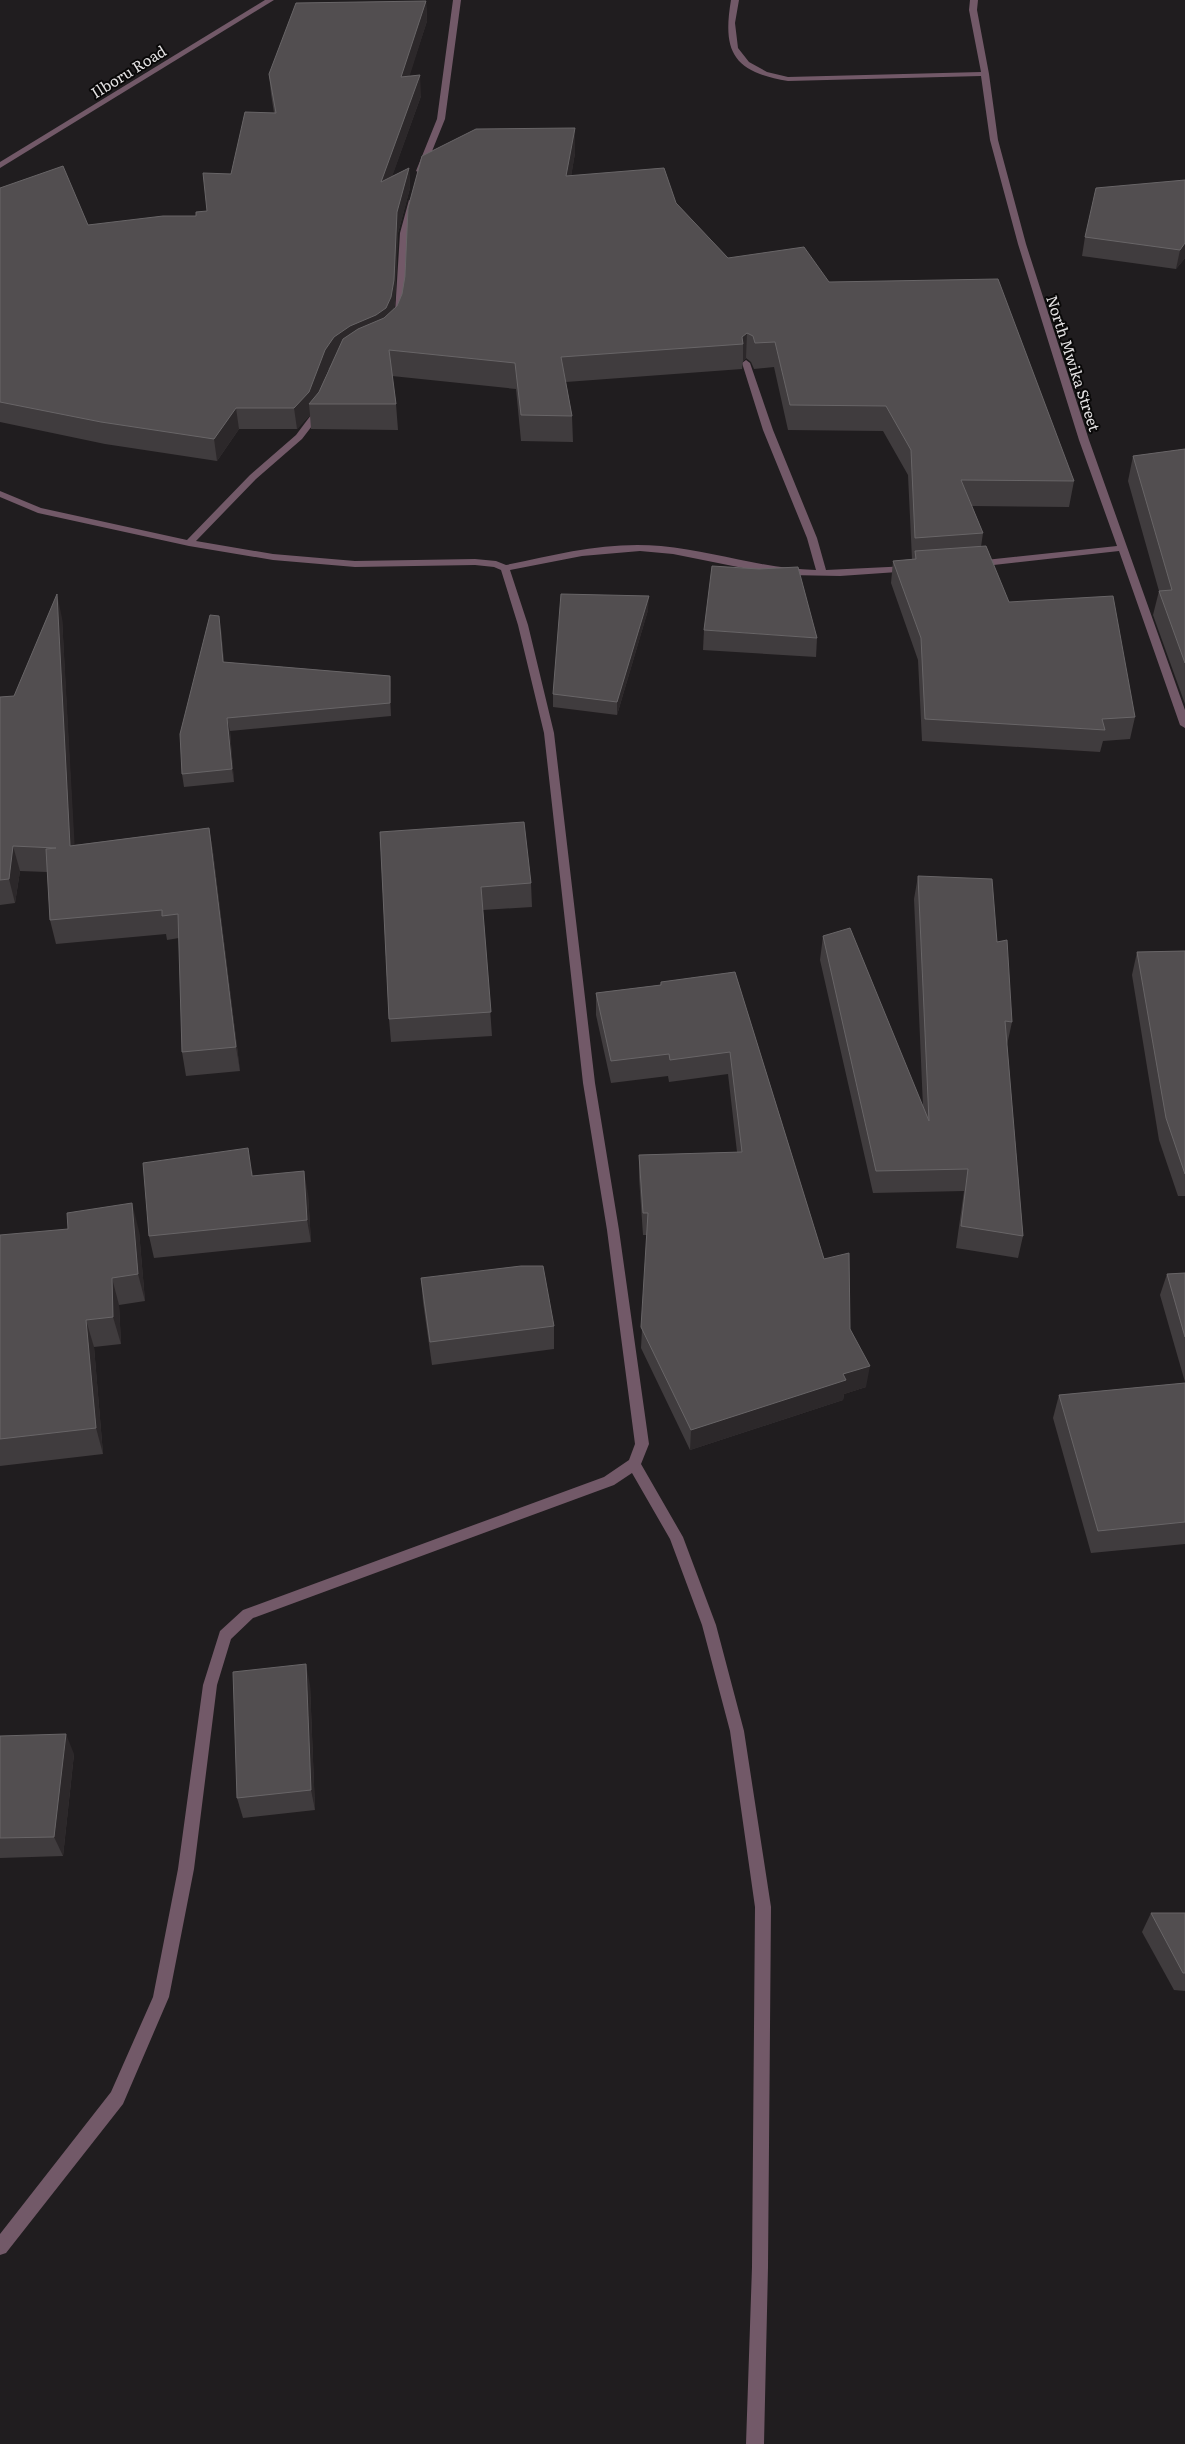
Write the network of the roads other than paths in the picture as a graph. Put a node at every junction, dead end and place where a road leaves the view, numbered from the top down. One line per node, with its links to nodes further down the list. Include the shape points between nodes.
1 (270, 0): 6 (street, Ilboru Road)
2 (457, 0): 7 (street, via 441,119)
3 (735, 0): 5 (street, via 730,22 732,40 740,58 764,76 788,79)
4 (974, 0): 5 (street, North Mwika Street)
5 (985, 74): 14 (street, North Mwika Street, via 994,140 1022,244 1058,364)
6 (0, 166)
7 (418, 178)
8 (413, 196): 9 (street, via 404,233 401,301)
9 (396, 325)
10 (746, 363): 18 (street)
11 (323, 401): 13 (street, via 317,415 290,445)
12 (0, 494): 13 (street, via 38,510)
13 (189, 543): 16 (street, via 273,557 355,564 475,562)
14 (1122, 548): 15 (street); 19 (street, North Mwika Street)
15 (969, 564)
16 (505, 568): 18 (street, via 574,554 616,549 660,549 772,570); 20 (street, via 524,625 549,733 589,1083 642,1444)
17 (924, 568): 18 (street)
18 (822, 572)
19 (1185, 725)
20 (634, 1464): 21 (street, via 609,1481 248,1614 225,1635 210,1685 186,1869 161,1997 117,2098); 22 (street, via 676,1537 709,1625 737,1731 762,1907 760,2267)
21 (0, 2247)
22 (755, 2444)

